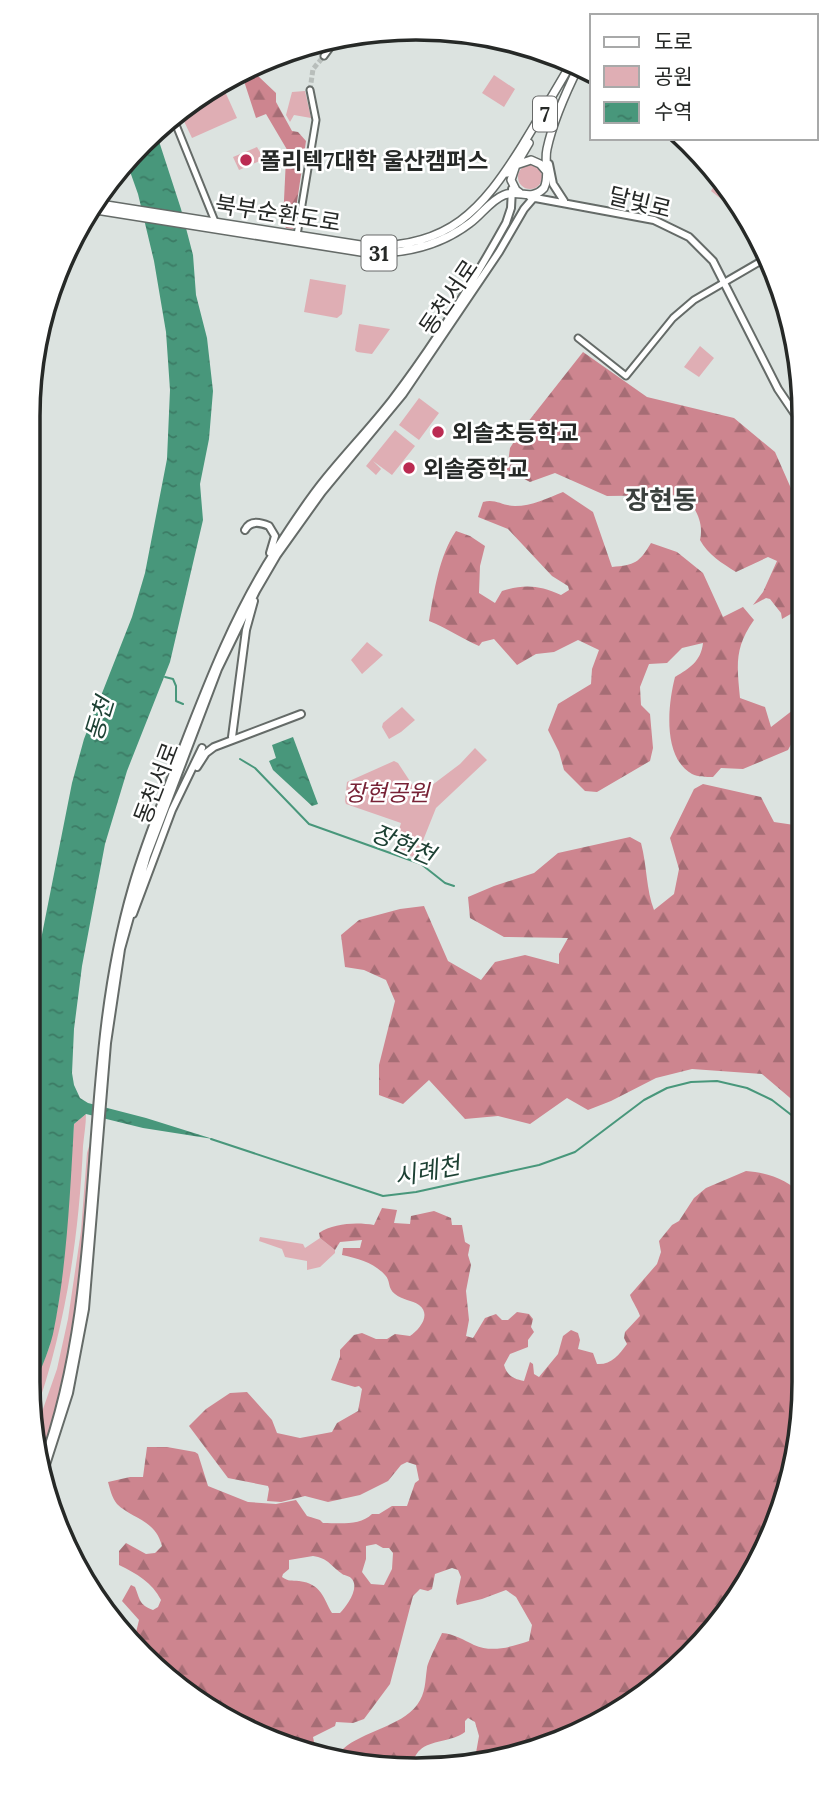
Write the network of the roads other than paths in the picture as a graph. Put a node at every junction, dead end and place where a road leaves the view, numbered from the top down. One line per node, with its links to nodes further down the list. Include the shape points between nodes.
1 (328, 51): 2 (street)
2 (324, 56)
3 (567, 72): 9 (main road, 북부순환도로 / 7)
4 (567, 72): 11 (main road, 북부순환도로 / 31)
5 (575, 76): 8 (main road)
6 (310, 90): 19 (street, via 316,120)
7 (176, 126): 18 (street)
8 (549, 141): 10 (main road); 15 (main road, via 551,176)
9 (516, 165): 10 (main road, via 536,161); 11 (main road); 12 (main road)
10 (547, 175): 14 (main road, via 544,188); 15 (main road, via 553,191)
11 (501, 180): 19 (main road, 북부순환도로 / 31, via 461,221 415,242 367,246)
12 (511, 180): 13 (main road, 동천서로); 14 (main road, via 516,190)
13 (512, 193): 14 (main road); 19 (main road, 북부순환도로 / 31, via 496,200 458,232 417,248 367,253); 26 (main road, 동천서로, via 506,223 430,346 389,404 317,489)
14 (531, 196): 16 (main road, 달빛로); 25 (main road, 동천서로, via 403,394 322,492)
15 (564, 201): 16 (main road, 달빛로)
16 (573, 205): 21 (main road, 달빛로, via 639,216 677,229 705,252)
17 (104, 207): 18 (main road, 북부순환도로 / 31)
18 (216, 227): 19 (main road, 북부순환도로 / 31)
19 (296, 239)
20 (759, 262): 21 (street)
21 (724, 282): 22 (street, via 673,318 626,376); 23 (main road, 달빛로)
22 (578, 338)
23 (792, 409)
24 (245, 530): 26 (main road, via 250,523 265,524 275,536)
25 (263, 578): 28 (main road, via 247,624); 31 (main road, 동천서로, via 209,691 144,866)
26 (252, 588): 32 (main road, 동천서로, via 214,667 132,885 110,979)
27 (301, 714): 28 (main road)
28 (235, 737): 30 (main road, via 200,761)
29 (202, 748): 30 (main road)
30 (159, 844): 31 (main road)
31 (121, 949): 32 (main road, 동천서로)
32 (101, 1085): 33 (main road, 동천서로, via 85,1309 69,1393)
33 (47, 1455)

